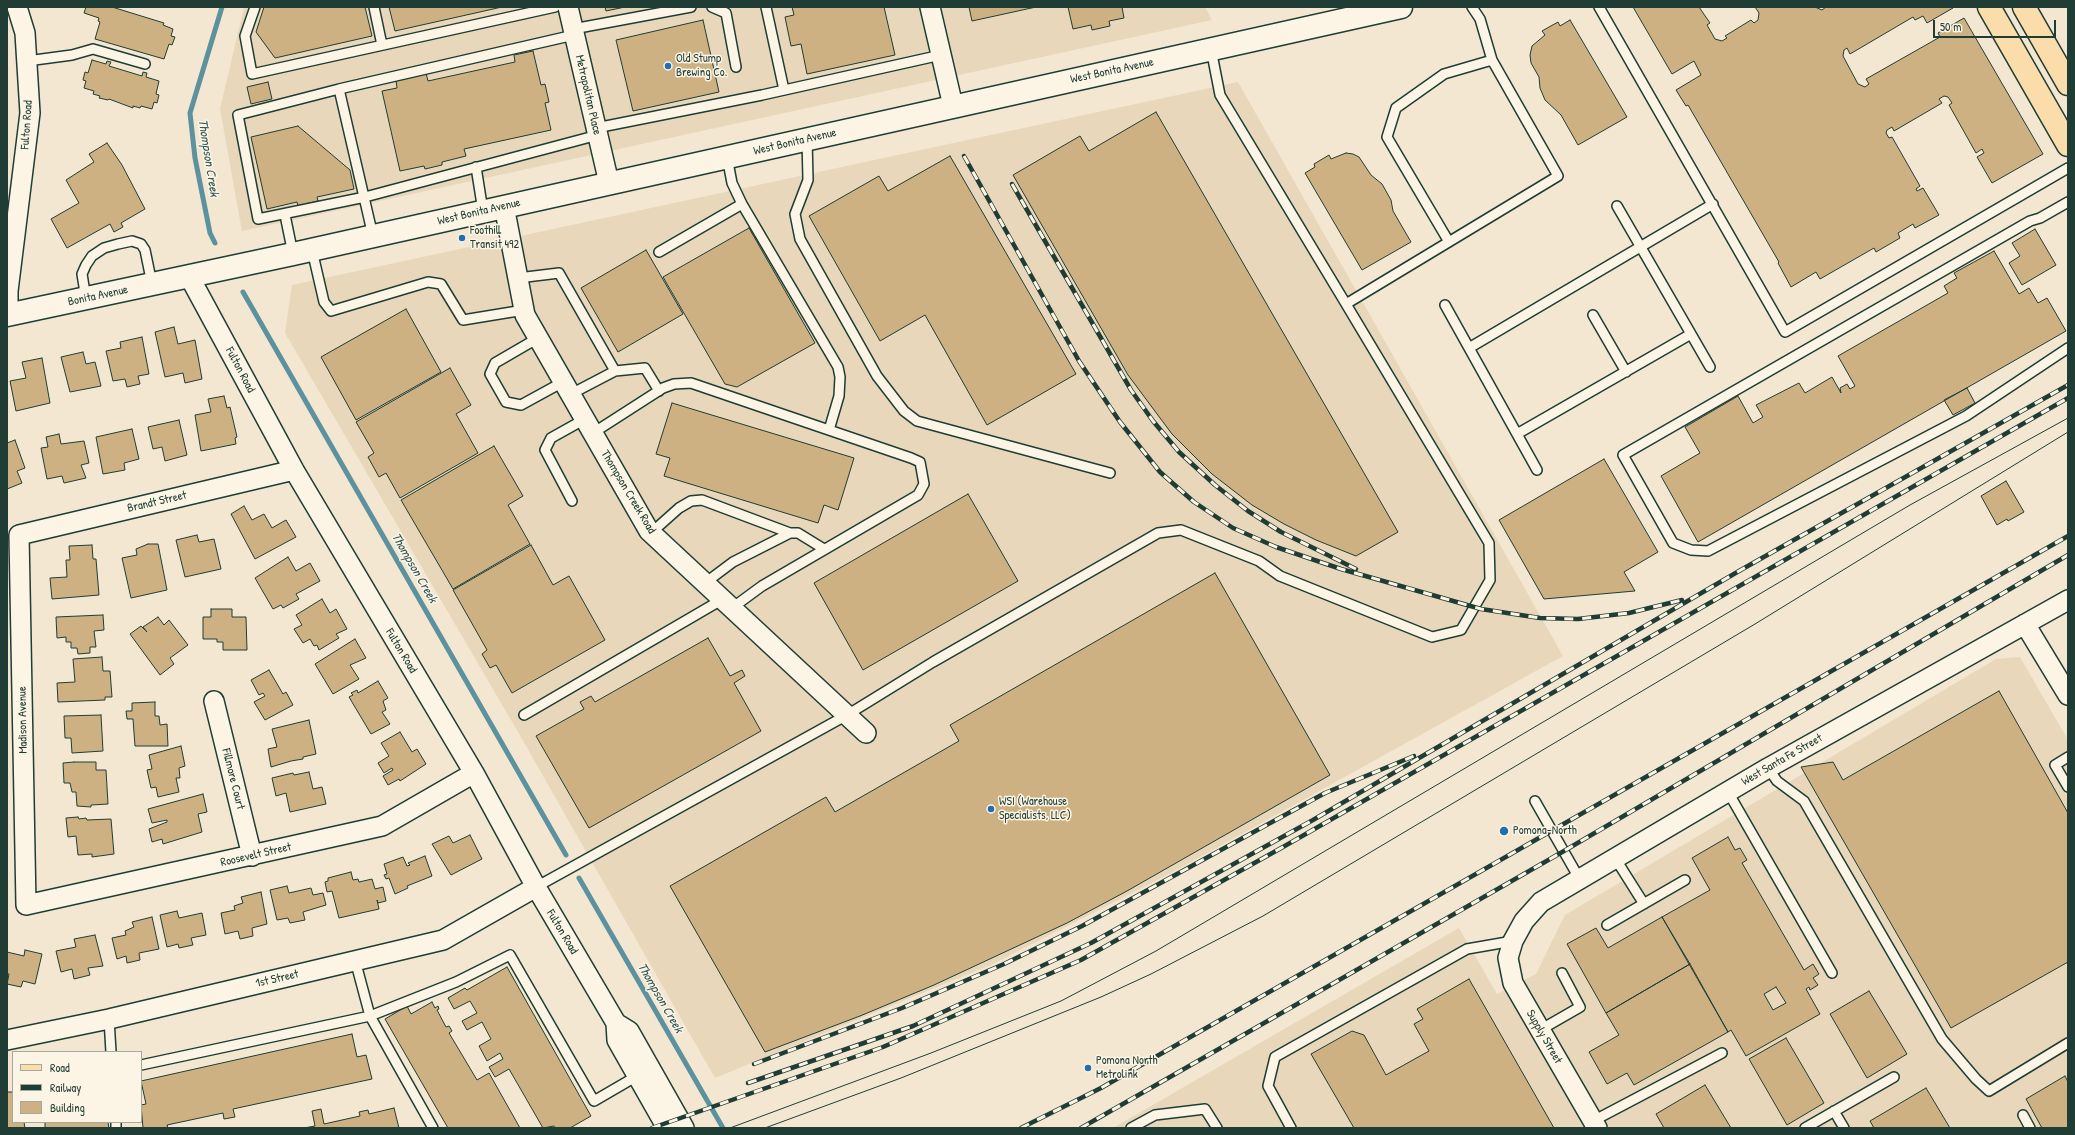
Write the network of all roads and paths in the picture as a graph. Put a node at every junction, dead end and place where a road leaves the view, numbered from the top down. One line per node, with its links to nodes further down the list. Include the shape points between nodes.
1 (17, 7): 20 (street, Fulton Road, via 25,33)
2 (255, 7): 16 (lane, via 244,36 252,74)
3 (374, 7): 16 (lane)
4 (555, 7): 16 (lane)
5 (568, 7): 15 (street, Metropolitan Place)
6 (690, 7): 15 (lane)
7 (712, 7): 22 (lane, via 726,13)
8 (766, 7): 25 (lane)
9 (930, 7): 18 (street)
10 (1401, 7): 17 (main road, West Bonita Avenue)
11 (1472, 7): 19 (lane, via 1480,19)
12 (1599, 7): 37 (lane)
13 (1989, 7): 29 (main road)
14 (2024, 7): 23 (main road)
15 (574, 32): 24 (lane); 27 (street, Metropolitan Place)
16 (382, 45)
17 (1211, 49): 26 (main road, West Bonita Avenue); 50 (lane, via 1220,95)
18 (941, 55): 25 (lane); 26 (street)
19 (1492, 60): 42 (lane, via 1558,176); 42 (lane, via 1444,74 1396,108 1387,136)
20 (27, 61): 21 (lane, via 72,55 93,49); 53 (street, Fulton Road, via 30,113)
21 (145, 64)
22 (736, 67)
23 (2068, 84)
24 (339, 89): 34 (lane); 40 (lane, via 238,115 258,219)
25 (784, 90): 27 (lane)
26 (953, 106): 28 (main road, West Bonita Avenue)
27 (597, 132): 31 (lane); 33 (street, Metropolitan Place)
28 (807, 139): 30 (main road, West Bonita Avenue); 69 (lane, via 808,180 795,214 800,239 877,376 904,411 917,421)
29 (2068, 145)
30 (726, 157): 33 (main road, West Bonita Avenue); 36 (lane, via 732,183)
31 (476, 167): 34 (lane); 39 (lane)
32 (2068, 168): 37 (lane, via 1785,332)
33 (609, 183): 39 (main road, West Bonita Avenue)
34 (365, 197): 40 (lane); 41 (lane)
35 (2068, 202): 58 (lane, via 2023,225 1623,454 1673,543 1691,550 1708,551 1966,416)
36 (742, 204): 45 (lane); 65 (lane, via 838,367 839,396)
37 (1713, 204): 43 (lane)
38 (1617, 206): 43 (lane)
39 (494, 209): 41 (main road, West Bonita Avenue); 47 (street, Thompson Creek Road)
40 (285, 215): 44 (lane)
41 (374, 236): 44 (main road, West Bonita Avenue)
42 (1449, 242): 50 (lane)
43 (1640, 247): 55 (lane); 57 (lane)
44 (302, 252): 46 (main road, West Bonita Avenue); 52 (lane, via 324,302 331,311 428,282 441,284 463,320)
45 (659, 252)
46 (189, 276): 48 (main road, Bonita Avenue); 67 (street, Fulton Road)
47 (518, 278): 52 (street, Thompson Creek Road); 60 (lane, via 559,273)
48 (152, 284): 49 (main road, Bonita Avenue); 49 (lane, via 145,250 141,244 132,241 118,244 104,248 92,256 86,265 82,274)
49 (86, 299): 53 (main road, Bonita Avenue)
50 (1346, 304): 82 (lane, via 1489,543 1490,580 1461,630 1432,637 1280,576 1259,561 1181,530 1158,533 933,662)
51 (1445, 305): 57 (lane)
52 (524, 310): 56 (street, Thompson Creek Road)
53 (7, 315)
54 (1593, 315): 61 (lane)
55 (1691, 334): 59 (lane); 61 (lane)
56 (538, 338): 62 (street, Thompson Creek Road); 62 (lane, via 495,363 490,374 496,385 506,402 521,405)
57 (1469, 348): 66 (lane)
58 (2068, 348)
59 (1710, 368)
60 (615, 371): 62 (lane); 63 (lane, via 645,368)
61 (1626, 372): 66 (lane)
62 (567, 388): 64 (street, Thompson Creek Road)
63 (659, 391): 64 (lane); 65 (lane, via 674,384 691,383)
64 (589, 426): 70 (lane, via 551,438 545,450); 71 (street, Thompson Creek Road)
65 (829, 430): 74 (lane, via 920,462 924,484 918,495)
66 (1517, 434): 68 (lane)
67 (294, 470): 73 (street, Brandt Street); 86 (street, Fulton Road)
68 (1537, 470)
69 (1110, 473)
70 (572, 501)
71 (651, 533): 72 (lane, via 679,508 691,501 702,500); 75 (street, Thompson Creek Road)
72 (790, 533): 74 (lane, via 798,533); 75 (lane, via 733,562)
73 (19, 535): 96 (street, Madison Avenue)
74 (824, 549): 77 (lane)
75 (705, 583): 77 (street, Thompson Creek Road)
76 (2068, 600): 78 (street, West Santa Fe Street)
77 (727, 604): 81 (lane); 82 (street, Thompson Creek Road)
78 (2026, 624): 79 (street); 85 (street, West Santa Fe Street)
79 (2068, 696)
80 (214, 702): 90 (street, Fillmore Court)
81 (524, 715)
82 (847, 715): 83 (street, Thompson Creek Road); 94 (lane)
83 (866, 733)
84 (2068, 757): 87 (lane, via 2056,765)
85 (1768, 768): 88 (street, West Santa Fe Street); 107 (lane, via 1777,781 1804,801 1942,1039 1989,1091)
86 (474, 773): 90 (street, Roosevelt Street, via 382,826); 94 (street, Fulton Road)
87 (2068, 787)
88 (1728, 792): 91 (street, West Santa Fe Street); 101 (lane)
89 (1535, 801): 92 (lane)
90 (252, 856): 96 (street, Roosevelt Street)
91 (1615, 858): 92 (street, West Santa Fe Street); 95 (lane)
92 (1579, 878): 98 (street, West Santa Fe Street, via 1541,902 1524,921)
93 (1685, 880): 95 (lane)
94 (536, 887): 99 (street, 1st Street, via 443,940); 104 (street, Fulton Road)
95 (1644, 904): 97 (lane)
96 (26, 905)
97 (1607, 925)
98 (1513, 941): 105 (street, Supply Street, via 1508,958 1513,983); 121 (lane, via 1467,949 1275,1057 1268,1086)
99 (355, 960): 102 (lane); 103 (street, 1st Street)
100 (1562, 973): 105 (lane, via 1580,1007)
101 (1832, 973)
102 (370, 1016): 110 (lane); 111 (lane, via 456,982 510,955 594,1101); 116 (lane)
103 (109, 1019): 106 (street, 1st Street); 108 (lane)
104 (616, 1023): 111 (street, Fulton Road, via 617,1040); 118 (street, Fulton Road, via 629,1031)
105 (1540, 1030): 115 (street, Supply Street)
106 (7, 1040)
107 (2068, 1043)
108 (111, 1051)
109 (1722, 1053): 115 (lane)
110 (142, 1065)
111 (637, 1076): 117 (street, Fulton Road)
112 (1894, 1077): 113 (lane)
113 (1834, 1112): 122 (lane); 123 (lane)
114 (2023, 1116): 124 (lane)
115 (1595, 1125)
116 (433, 1128)
117 (667, 1128)
118 (684, 1128)
119 (1131, 1128): 120 (lane, via 1155,1115 1205,1109)
120 (1217, 1128)
121 (1291, 1128)
122 (1805, 1128)
123 (1844, 1128)
124 (2030, 1128)

